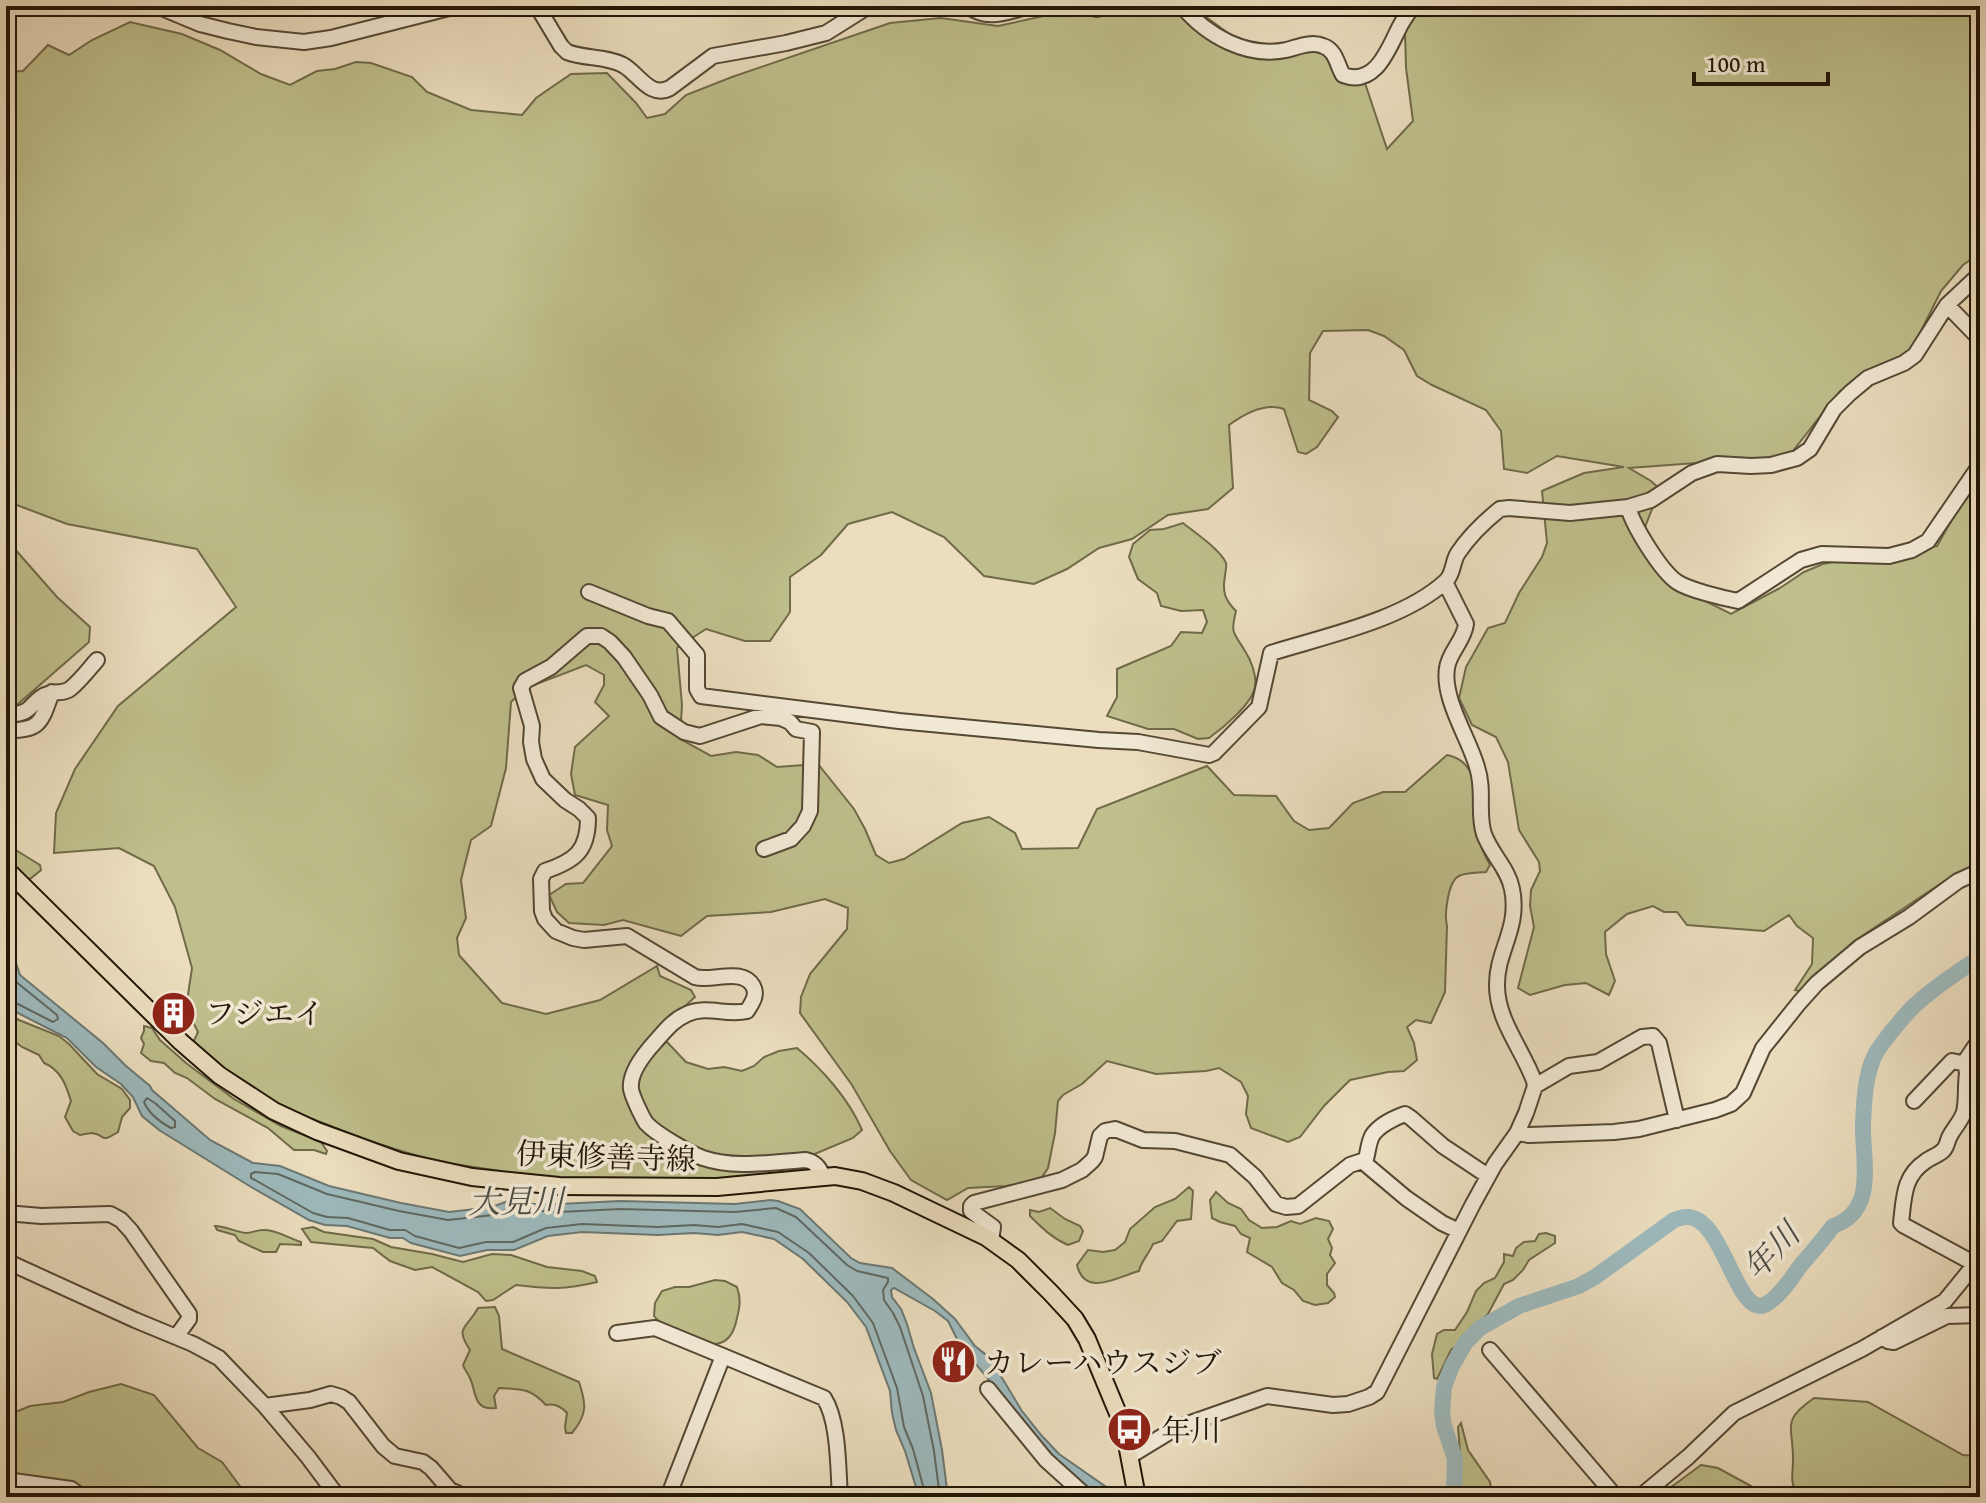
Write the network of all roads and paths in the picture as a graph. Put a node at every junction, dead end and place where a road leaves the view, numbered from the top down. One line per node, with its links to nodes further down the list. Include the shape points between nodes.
1 (157, 6): 2 (street, via 228,31 304,42)
2 (457, 6)
3 (537, 6): 4 (street, via 567,52 620,63 653,89 665,91 713,56 826,33)
4 (869, 6)
5 (968, 6): 6 (street, via 992,15)
6 (1031, 6)
7 (1085, 6): 8 (street)
8 (1107, 6)
9 (1182, 6): 10 (street, via 1241,48 1325,46 1343,75 1352,79 1382,61)
10 (1413, 6)
11 (1980, 274): 12 (street)
12 (1947, 305): 13 (street); 15 (street, via 1915,355 1850,393 1810,449 1797,458 1771,465 1717,464)
13 (1980, 339)
14 (1980, 465): 15 (street, via 1928,541 1912,550 1889,556 1822,554 1801,560 1738,601 1674,580 1636,528)
15 (1628, 507): 16 (street, via 1570,513 1500,509 1459,551)
16 (1445, 582): 17 (street, via 1395,614 1271,653 1259,707 1209,755 1138,742 899,721 701,696 697,655 668,621); 27 (street, via 1466,624 1447,668 1450,696 1477,767 1487,842 1512,889 1514,921 1497,976 1499,1006)
17 (589, 592)
18 (97, 660): 19 (street, via 65,692)
19 (52, 692): 20 (street, via 24,713); 21 (street, via 34,726)
20 (6, 714)
21 (6, 730)
22 (764, 849): 32 (street, via 791,839 810,811 812,732 781,718 761,716 700,736 684,732 661,717 624,657 601,636 587,636 525,681 521,688 538,769 588,818 584,844 570,862 545,871 541,879 545,919 573,938 627,936 695,977 733,976 747,979 754,988 747,1011 688,1013 647,1051 631,1089 646,1122 701,1158 728,1164 806,1160)
23 (6, 869): 32 (main road, 伊東修善寺線, via 219,1075 317,1131 399,1161 472,1177 559,1186 717,1187)
24 (1980, 871): 29 (street, via 1860,947 1817,983 1763,1048 1743,1093 1731,1104)
25 (1980, 1039): 26 (street)
26 (1970, 1072): 28 (street, via 1957,1061 1949,1064); 38 (street, via 1963,1114 1944,1150 1907,1181 1901,1223)
27 (1535, 1086): 29 (street, via 1569,1066 1598,1062 1653,1036); 30 (street)
28 (1914, 1101)
29 (1677, 1120): 30 (street, via 1614,1132)
30 (1517, 1133): 33 (street)
31 (1365, 1162): 33 (street, via 1371,1137 1405,1114); 35 (street, via 1406,1198); 36 (street, via 1350,1165 1298,1206 1286,1207 1276,1204 1230,1155 1110,1130 1100,1136 1095,1157 1082,1170 974,1203 971,1211 993,1227)
32 (823, 1176): 36 (main road, 伊東修善寺線, via 862,1181 894,1193)
33 (1488, 1176): 35 (street)
34 (6, 1213): 42 (street, via 110,1214 121,1220 189,1314)
35 (1459, 1231): 48 (street, via 1377,1392 1333,1405 1267,1396 1176,1428)
36 (991, 1241): 48 (main road, 伊東修善寺線, via 1018,1260 1075,1319 1108,1386)
37 (6, 1254): 39 (street, via 18,1261)
38 (1978, 1261): 43 (street, via 1945,1301)
39 (13, 1264): 42 (street)
40 (1980, 1315): 43 (street, via 1947,1316 1894,1342)
41 (617, 1333): 45 (street, via 655,1328)
42 (176, 1337): 47 (street, via 219,1358)
43 (1882, 1337): 58 (street, via 1734,1413)
44 (1490, 1350): 57 (street)
45 (723, 1356): 54 (street); 55 (street, via 824,1398 836,1446)
46 (988, 1389): 56 (street, via 1046,1460)
47 (265, 1406): 52 (street); 53 (street, via 331,1394 341,1397 395,1456 423,1462 450,1490)
48 (1130, 1456): 50 (main road, 伊東修善寺線)
49 (6, 1480): 51 (street, via 71,1489)
50 (1136, 1495)
51 (82, 1497)
52 (338, 1497)
53 (466, 1497)
54 (668, 1497)
55 (840, 1497)
56 (1087, 1497)
57 (1616, 1497)
58 (1640, 1497)

